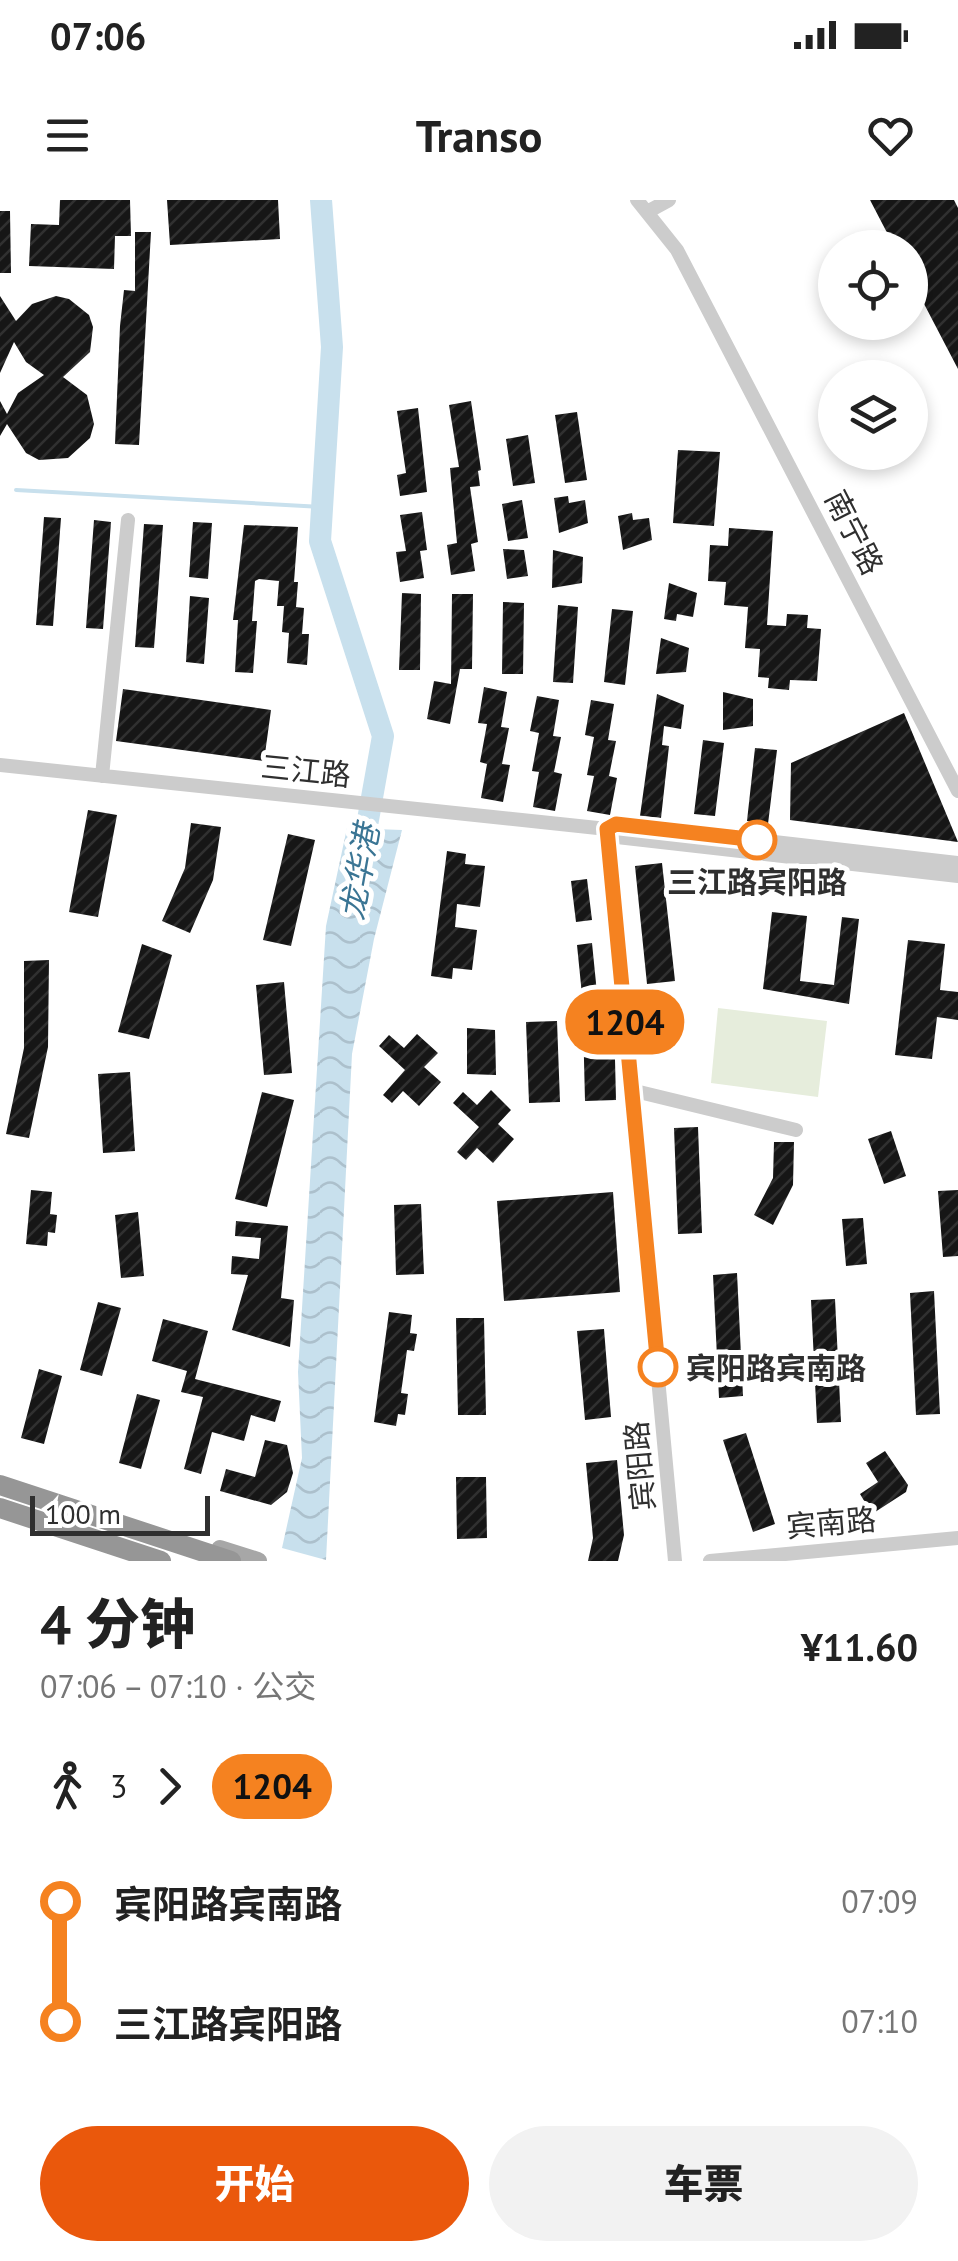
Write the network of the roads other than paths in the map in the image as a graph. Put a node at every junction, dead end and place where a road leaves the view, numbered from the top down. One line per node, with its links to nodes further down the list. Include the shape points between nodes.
1 (669, 200): 2 (street)
2 (642, 206): 6 (street, 南宁路, via 678,250)
3 (128, 520): 5 (street)
4 (0, 765): 5 (street, 三江路)
5 (102, 776): 7 (street, 三江路)
6 (958, 791)
7 (607, 829): 8 (street, 三江路, via 616,824); 9 (street, 三江路, via 616,836); 10 (street, 宾阳路)
8 (958, 863)
9 (958, 876)
10 (631, 1090): 11 (street); 23 (street, 宾阳路)
11 (796, 1130)
12 (0, 1475): 16 (main road)
13 (0, 1485): 21 (highway, bridge)
14 (0, 1508): 19 (highway)
15 (0, 1516): 18 (main road)
16 (186, 1538): 20 (street); 22 (main road)
17 (958, 1538): 24 (street, 宾南路)
18 (140, 1561)
19 (161, 1561)
20 (181, 1561)
21 (230, 1561)
22 (258, 1561)
23 (675, 1561)
24 (710, 1561)

